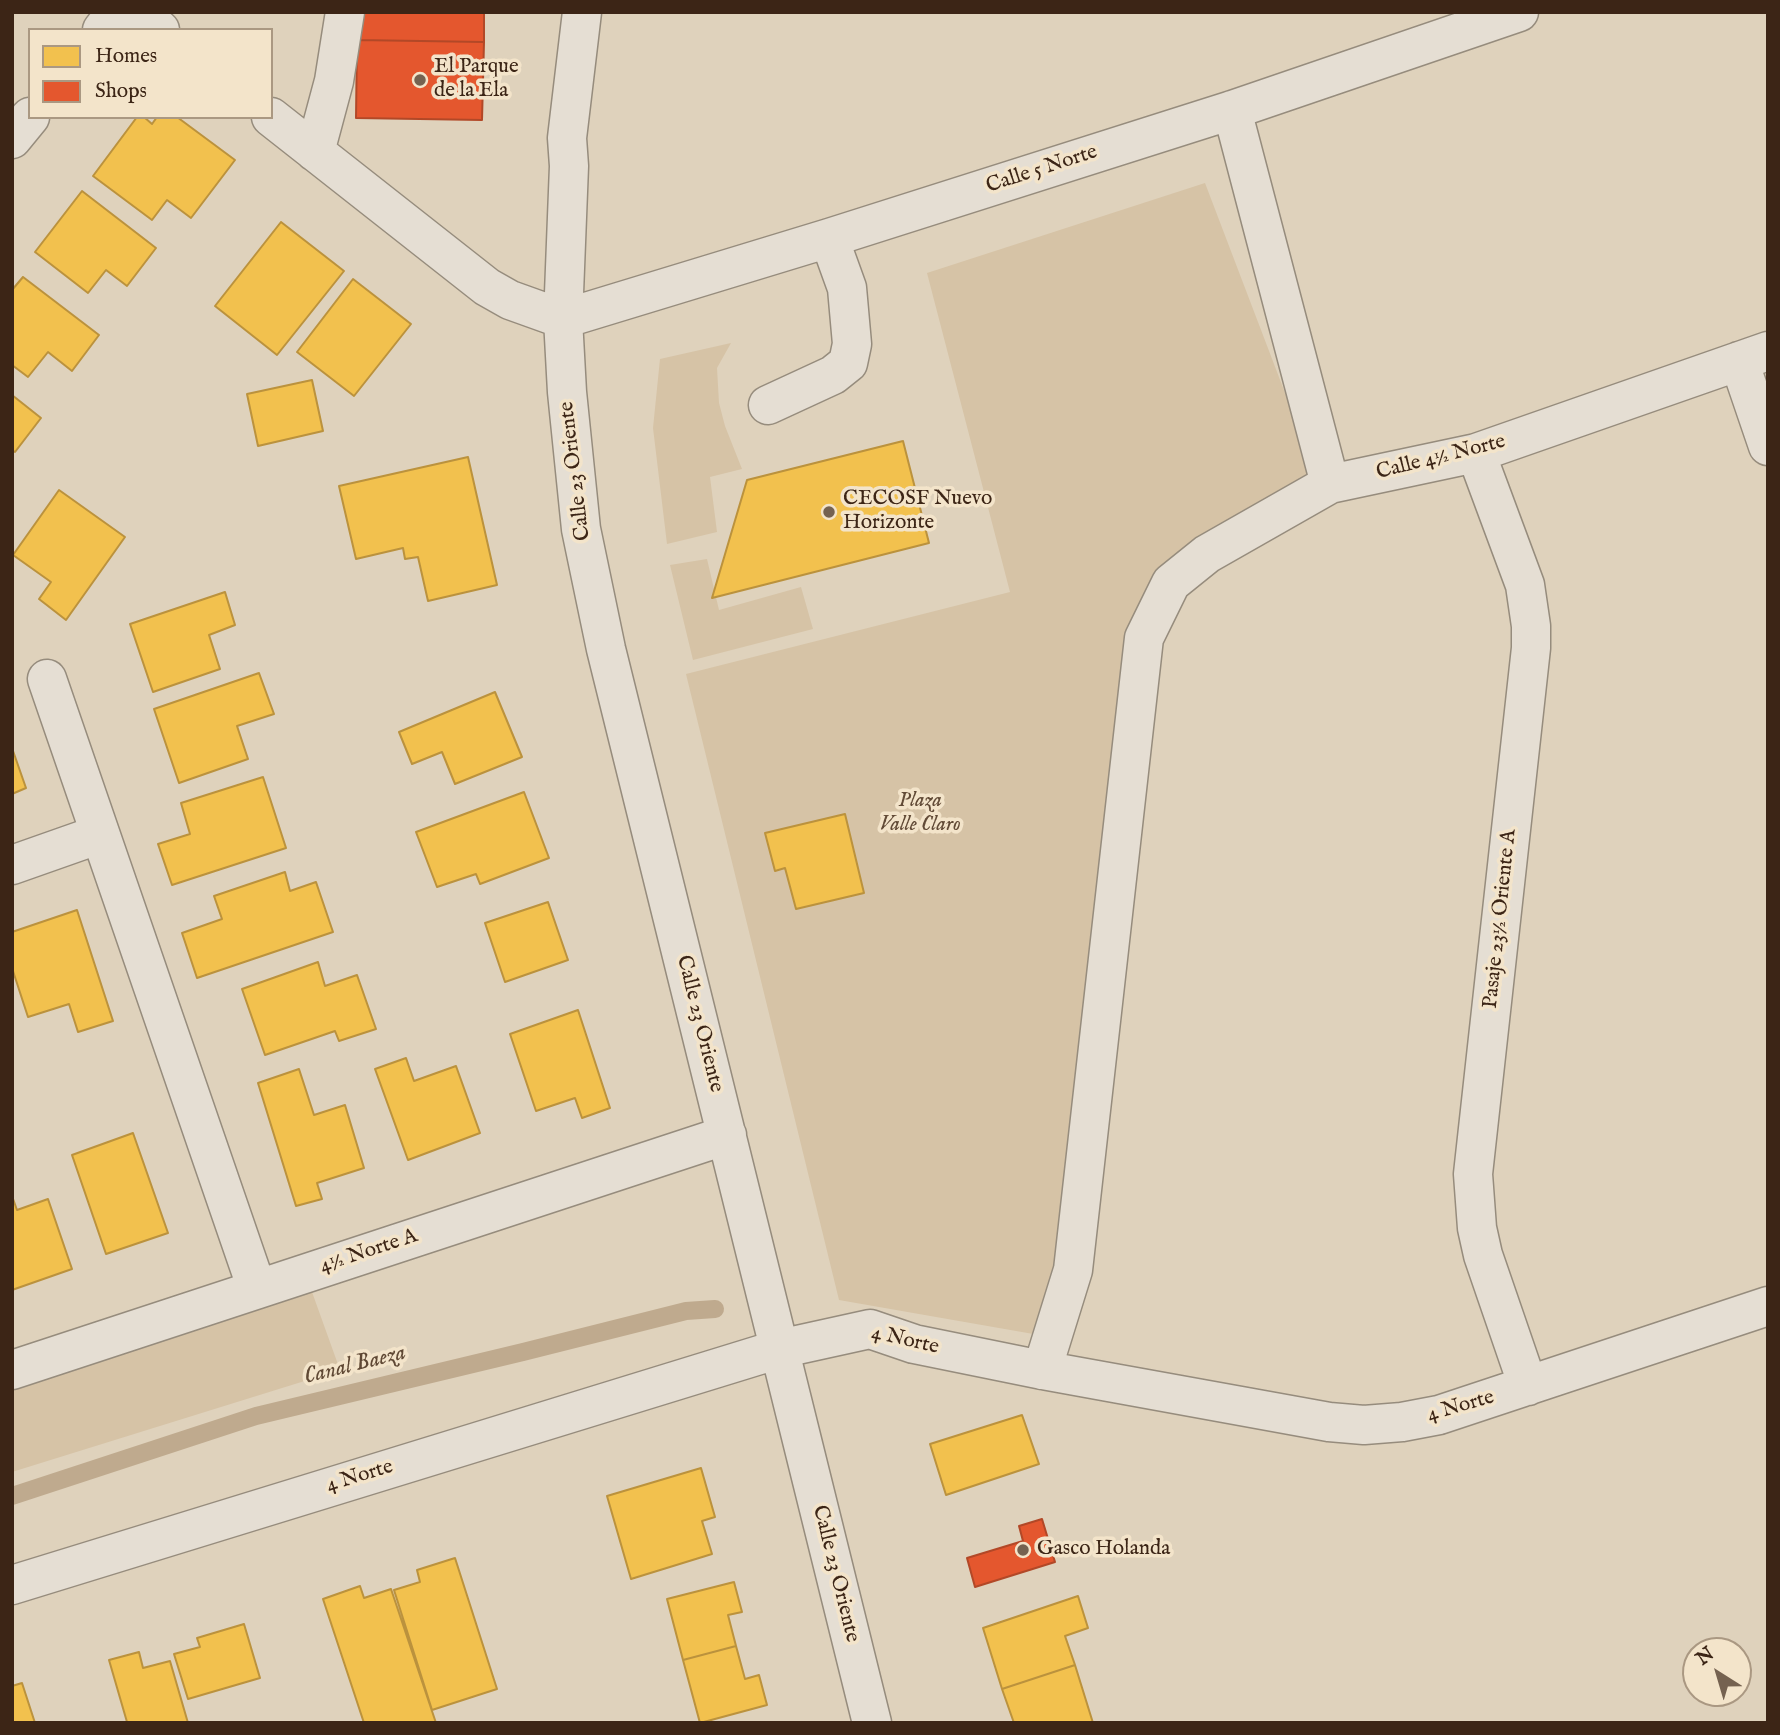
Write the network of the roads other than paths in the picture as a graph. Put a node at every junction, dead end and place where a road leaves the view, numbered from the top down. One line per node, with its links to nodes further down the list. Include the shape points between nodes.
1 (116, 12): 6 (street)
2 (138, 12): 7 (street)
3 (345, 12): 12 (street, via 334,81)
4 (582, 12): 14 (street, Calle 23 Oriente, via 567,138)
5 (1518, 12): 8 (street, Calle 5 Norte)
6 (104, 28)
7 (158, 28)
8 (1231, 110): 13 (street, Calle 5 Norte); 19 (street)
9 (28, 119): 11 (street)
10 (273, 119): 12 (street)
11 (12, 139)
12 (315, 152): 14 (street, via 486,287)
13 (829, 238): 14 (street, Calle 5 Norte); 16 (street, via 847,288 852,344 848,363 833,375)
14 (562, 319): 23 (street, Calle 23 Oriente, via 581,529 606,649)
15 (1754, 356): 17 (street); 18 (street, Calle 4½ Norte)
16 (768, 405)
17 (1768, 446)
18 (1476, 453): 19 (street, Calle 4½ Norte); 29 (street, Pasaje 23½ Oriente A, via 1525,585 1531,626 1473,1174 1483,1255)
19 (1330, 484): 28 (street, Calle 4½ Norte, via 1207,554 1171,583 1144,638 1073,1270)
20 (47, 679): 21 (street)
21 (100, 834): 22 (street); 24 (street)
22 (12, 865)
23 (727, 1135): 24 (street, 4½ Norte A); 26 (street, Calle 23 Oriente)
24 (257, 1289): 27 (street, 4½ Norte A)
25 (1767, 1311): 29 (street, 4 Norte)
26 (775, 1339): 28 (street, 4 Norte, via 870,1329 914,1344); 30 (street, 4 Norte); 31 (street, Calle 23 Oriente)
27 (12, 1370)
28 (1042, 1370): 29 (street, 4 Norte, via 1364,1425 1439,1415)
29 (1528, 1386)
30 (12, 1585)
31 (872, 1723)

